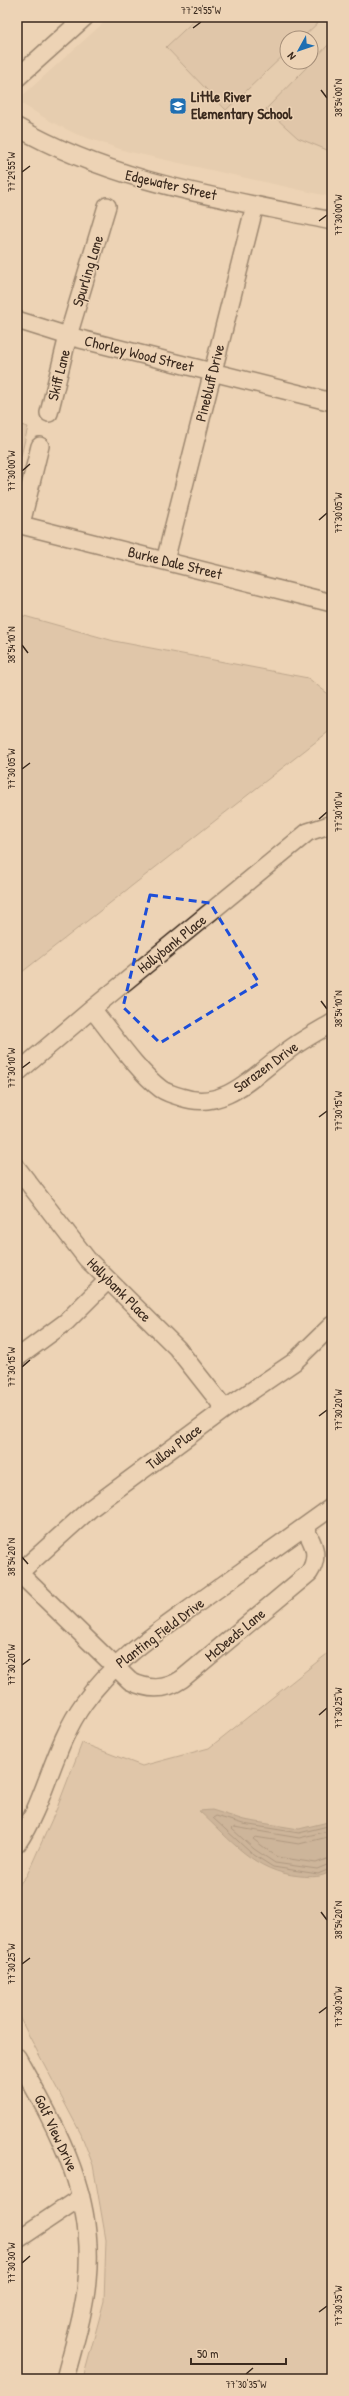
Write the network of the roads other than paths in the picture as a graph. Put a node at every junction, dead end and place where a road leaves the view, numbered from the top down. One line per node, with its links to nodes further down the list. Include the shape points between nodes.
1 (85, 17): 2 (street)
2 (17, 78)
3 (17, 127): 4 (street, Edgewater Street, via 112,171)
4 (255, 205): 6 (street, Edgewater Street); 9 (street, Pinebluff Drive)
5 (107, 206): 8 (street, Spurling Lane)
6 (332, 221)
7 (17, 320): 8 (street, Chorley Wood Street)
8 (68, 336): 9 (street, Chorley Wood Street); 11 (street, Skiff Lane)
9 (213, 372): 10 (street, Chorley Wood Street); 14 (street, Pinebluff Drive)
10 (332, 402)
11 (49, 413)
12 (40, 446): 13 (street)
13 (19, 524): 14 (street, Burke Dale Street)
14 (165, 561): 15 (street, Burke Dale Street)
15 (332, 603)
16 (332, 824): 17 (street, Hollybank Place, via 308,832)
17 (92, 1009): 18 (street, Sarazen Drive, via 162,1089 198,1101 219,1098 238,1089 288,1050); 19 (street, Hollybank Place)
18 (332, 1023)
19 (17, 1073)
20 (17, 1168): 21 (street, Hollybank Place, via 73,1242)
21 (108, 1281): 23 (street, via 66,1322); 24 (street, Hollybank Place, via 176,1348)
22 (332, 1325): 24 (street, Tullow Place, via 294,1362)
23 (17, 1358)
24 (225, 1409): 27 (street, Tullow Place, via 90,1509)
25 (332, 1507): 26 (street, Planting Field Drive)
26 (304, 1527): 28 (street, Planting Field Drive, via 137,1647); 28 (street, McDeeds Lane, via 316,1555 309,1574 182,1679 165,1688 141,1687)
27 (18, 1572): 28 (street, McDeeds Lane)
28 (114, 1667): 29 (street, Planting Field Drive, via 83,1703 68,1728 34,1812)
29 (17, 1844)
30 (17, 2057): 31 (street, Golf View Drive, via 66,2147)
31 (81, 2197): 32 (street); 33 (street, Golf View Drive, via 87,2232 87,2281 82,2314)
32 (17, 2240)
33 (65, 2379)

